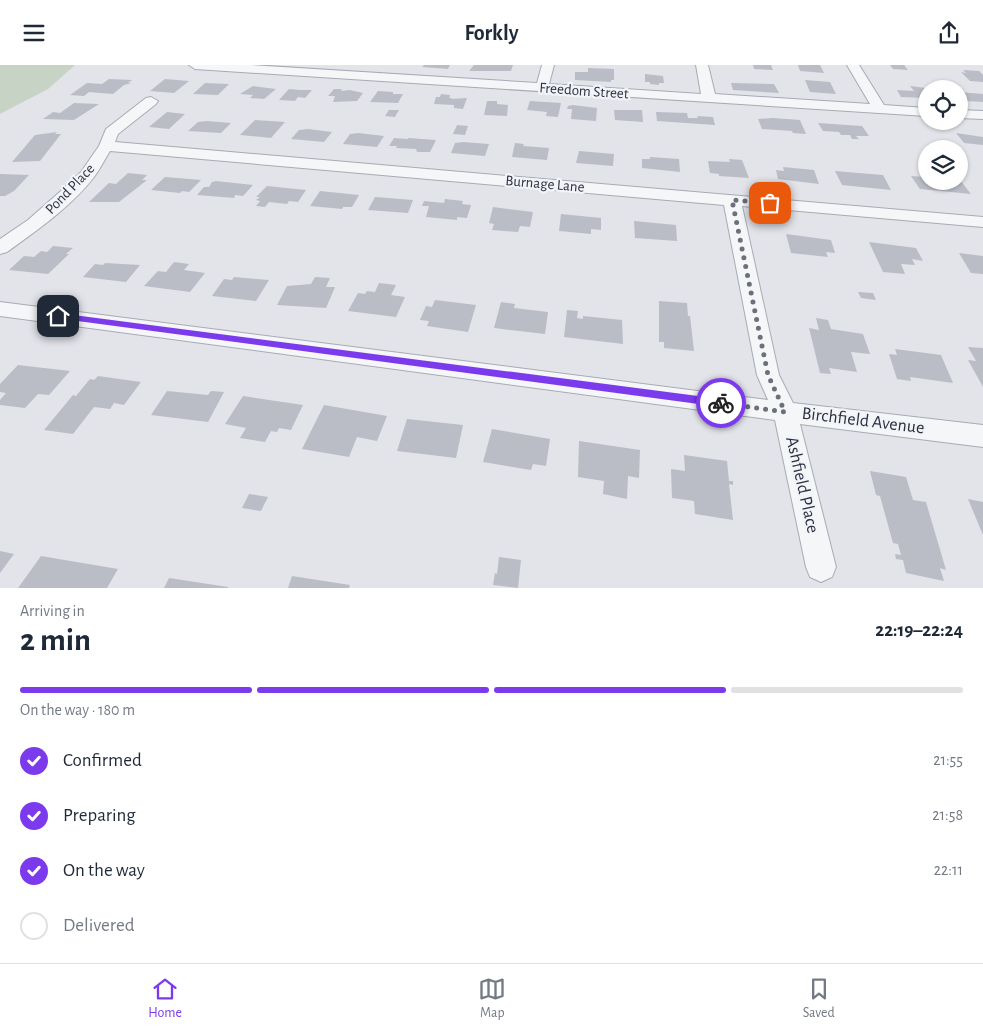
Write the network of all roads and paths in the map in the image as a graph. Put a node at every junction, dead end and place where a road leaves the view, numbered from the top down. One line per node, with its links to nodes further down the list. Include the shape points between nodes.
1 (195, 65): 6 (street, Freedom Street)
2 (398, 65): 7 (street)
3 (548, 65): 8 (street)
4 (702, 65): 9 (street)
5 (853, 65): 11 (street)
6 (243, 67): 7 (street, Freedom Street)
7 (389, 78): 8 (street, Freedom Street)
8 (542, 88): 9 (street, Freedom Street)
9 (709, 99): 11 (street, Freedom Street)
10 (151, 101): 15 (street, Pond Place, via 112,132)
11 (880, 109): 12 (street, Freedom Street)
12 (918, 111)
13 (968, 114): 14 (street)
14 (983, 115)
15 (106, 147): 16 (street, Burnage Lane); 18 (street, Pond Place, via 87,175 34,224)
16 (732, 200): 17 (street, Burnage Lane); 20 (street, Ashfield Place, via 768,375)
17 (983, 222)
18 (0, 248)
19 (0, 309): 20 (street, Birchfield Avenue)
20 (785, 412): 21 (street, Birchfield Avenue); 22 (street, Ashfield Place)
21 (983, 435)
22 (821, 567)

